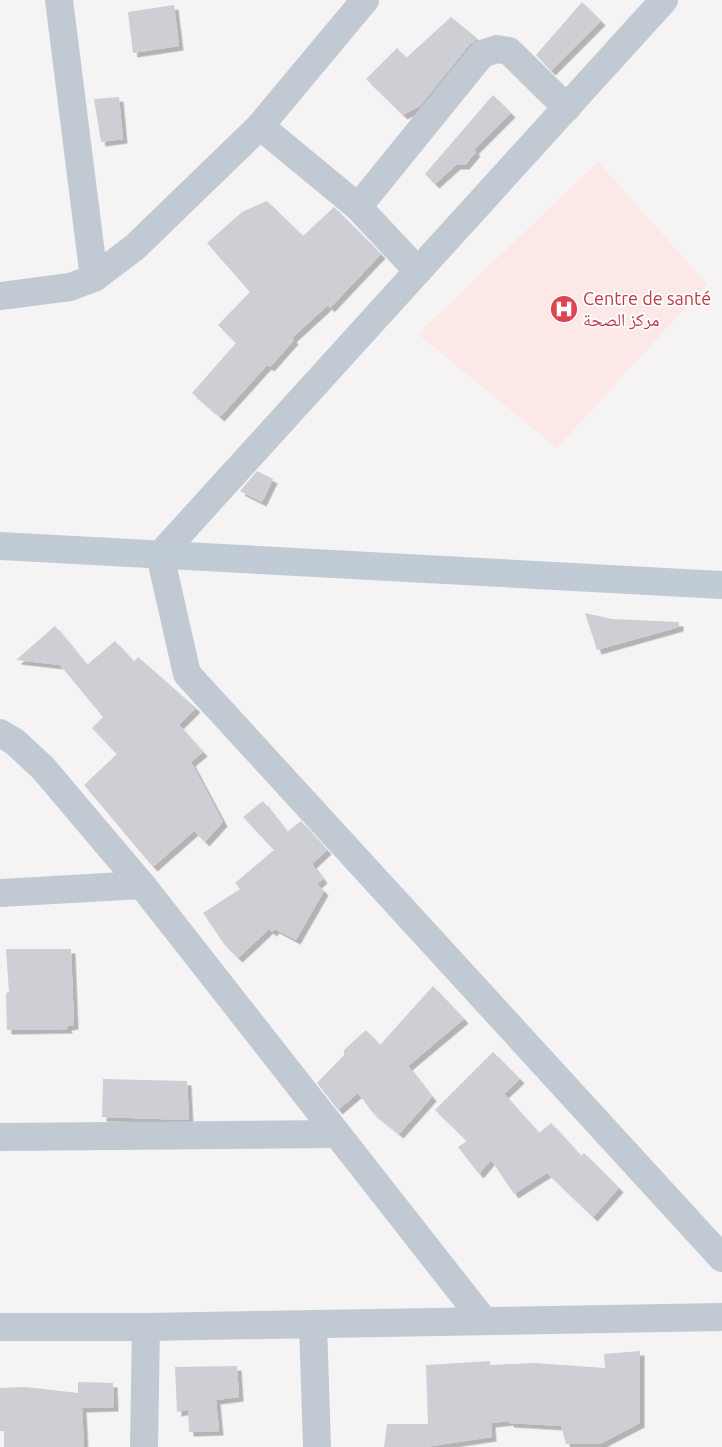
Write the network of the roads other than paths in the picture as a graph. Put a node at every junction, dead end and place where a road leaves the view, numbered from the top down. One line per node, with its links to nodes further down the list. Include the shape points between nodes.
1 (60, 0): 9 (street)
2 (365, 0): 6 (street)
3 (664, 0): 4 (street)
4 (638, 11): 5 (street)
5 (566, 108): 7 (street, via 509,51 497,49 482,54); 8 (street)
6 (260, 126): 7 (street); 9 (street, via 135,247)
7 (358, 206): 8 (street)
8 (418, 271): 12 (street)
9 (94, 278): 10 (street, via 70,287)
10 (0, 296)
11 (0, 546): 12 (street)
12 (160, 555): 13 (street); 19 (street, via 188,674)
13 (722, 585)
14 (0, 734): 15 (street, via 15,742 43,768)
15 (142, 885): 16 (street); 17 (street)
16 (0, 893)
17 (335, 1134): 18 (street); 21 (street)
18 (0, 1137)
19 (722, 1258)
20 (722, 1317): 21 (street)
21 (484, 1321): 22 (street)
22 (313, 1324): 24 (street); 26 (street)
23 (0, 1327): 24 (street)
24 (146, 1327): 25 (street)
25 (144, 1447)
26 (317, 1447)

